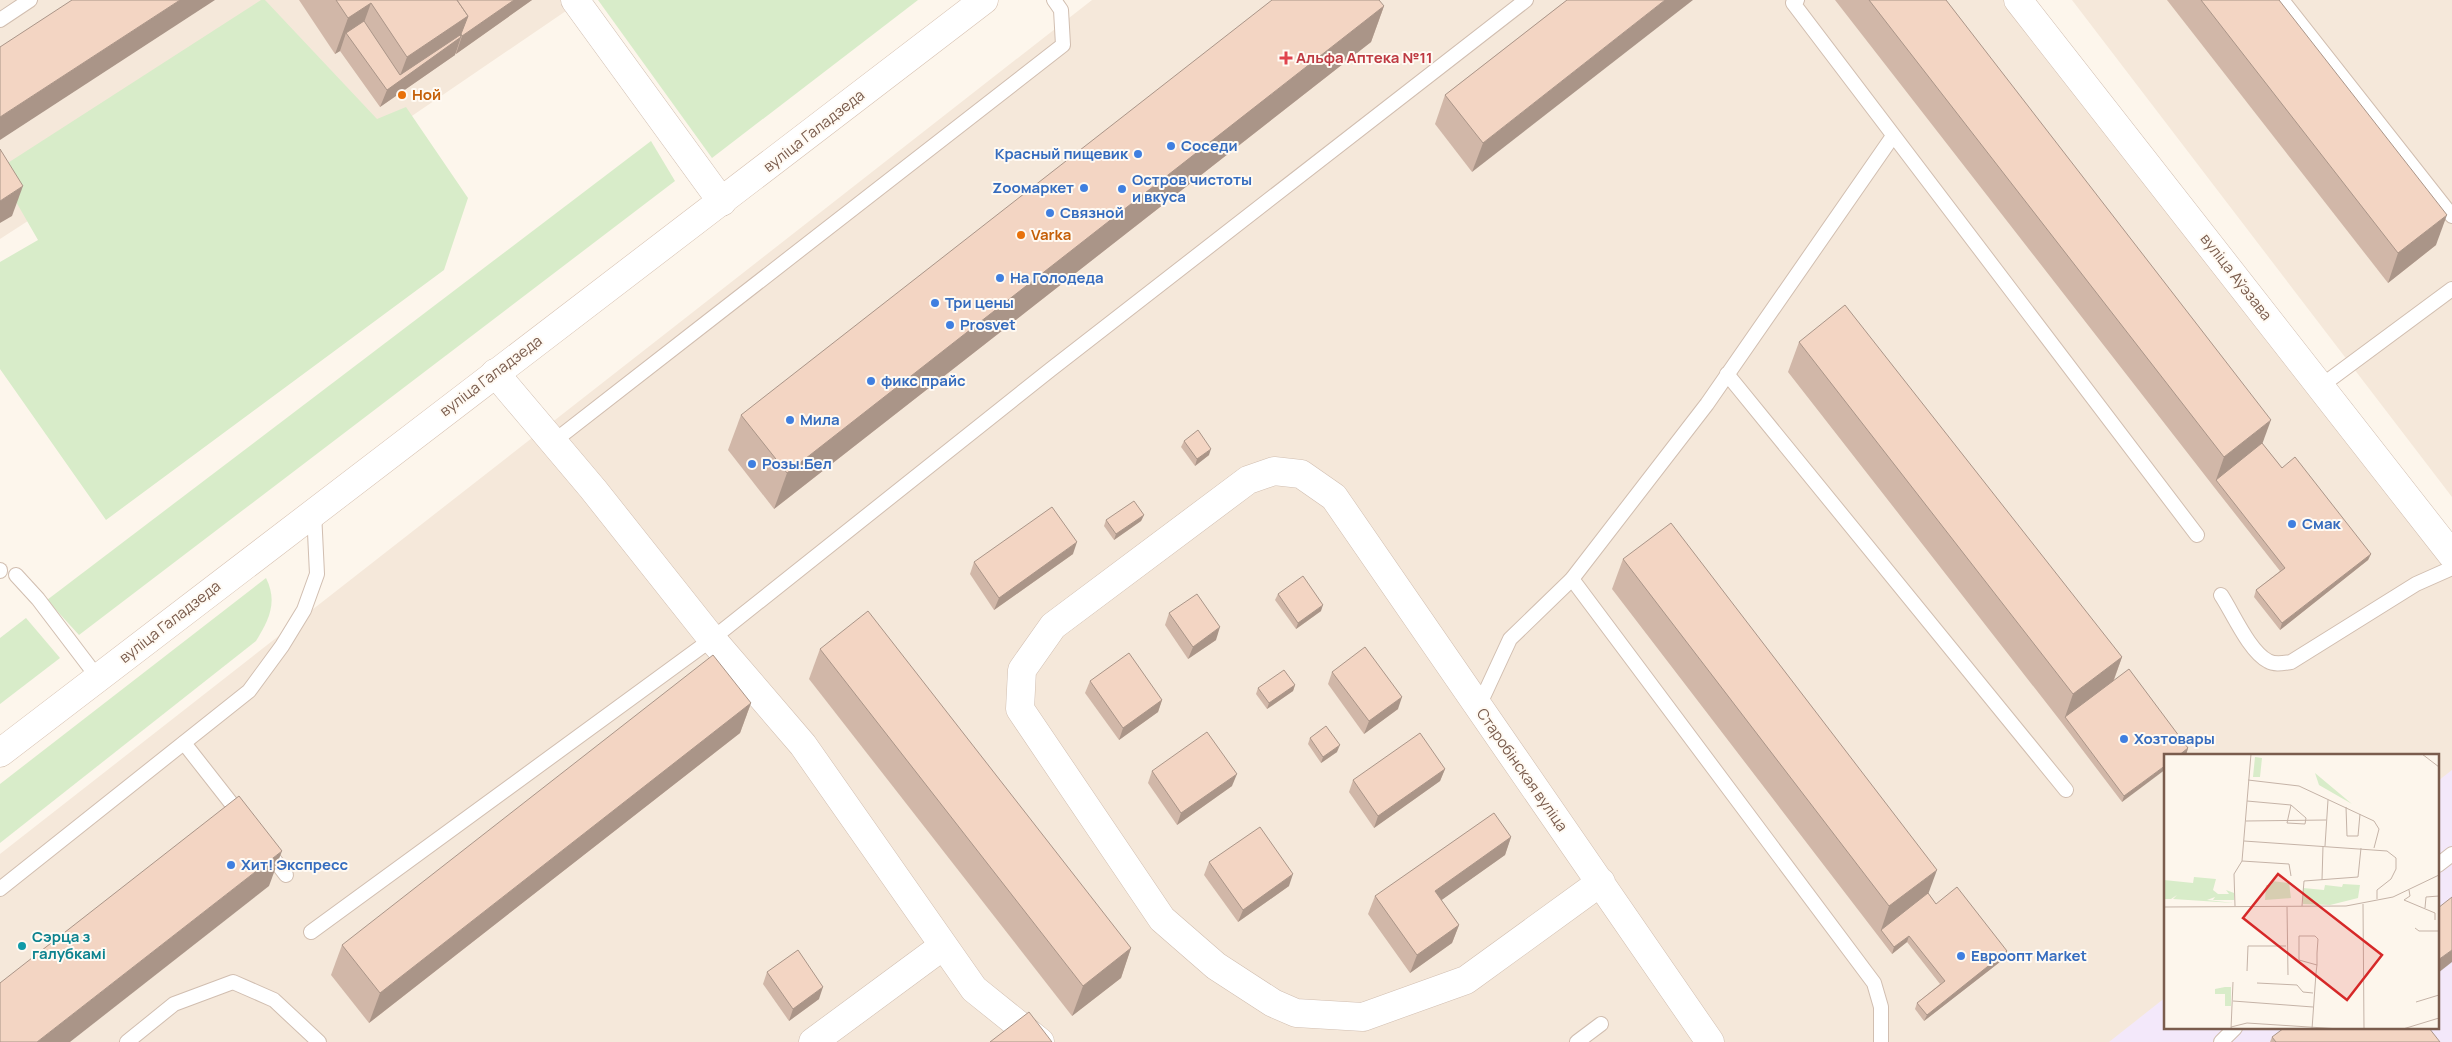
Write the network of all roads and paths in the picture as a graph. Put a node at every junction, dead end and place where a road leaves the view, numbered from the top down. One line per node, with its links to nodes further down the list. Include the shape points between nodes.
1 (30, 0): 9 (lane)
2 (575, 0): 11 (street)
3 (984, 0): 11 (street, вуліца Галадзеда)
4 (1054, 0): 17 (lane, via 1061,10 1064,45)
5 (1526, 0): 25 (lane, via 1050,370)
6 (1797, 0): 10 (lane, via 1793,3)
7 (2018, 0): 16 (street, вуліца Аўэзава)
8 (2282, 0): 12 (lane)
9 (0, 20)
10 (1893, 136): 15 (lane); 19 (lane)
11 (722, 202): 14 (street, вуліца Галадзеда)
12 (2452, 216)
13 (2452, 289): 16 (lane)
14 (496, 373): 17 (street); 18 (street, вуліца Галадзеда)
15 (1727, 374): 23 (lane); 30 (lane)
16 (2321, 386): 20 (street, вуліца Аўэзава)
17 (553, 442): 25 (street)
18 (314, 511): 26 (street, вуліца Галадзеда); 28 (lane, via 317,574 304,610 248,691)
19 (2197, 535)
20 (2452, 555)
21 (2452, 568): 24 (lane, via 2416,584 2291,662 2278,664 2256,652)
22 (16, 575): 26 (lane)
23 (1572, 579): 27 (lane, via 1510,639); 46 (lane, via 1874,983 1881,1007)
24 (2221, 594)
25 (712, 639): 36 (lane); 37 (street, via 803,745)
26 (98, 678): 29 (street, вуліца Галадзеда)
27 (1478, 709): 34 (street, Старобінская вуліца); 34 (street, Старобінская вуліца, via 1334,498 1301,474 1274,471 1248,480 1053,626 1022,670 1020,709 1162,919 1216,966 1274,1003 1296,1013 1363,1017 1466,980)
28 (184, 743): 33 (lane); 35 (lane)
29 (0, 753)
30 (2066, 790)
31 (2452, 854): 32 (lane)
32 (2440, 863)
33 (286, 875)
34 (1601, 882): 45 (street, Старобінская вуліца)
35 (0, 889)
36 (312, 932)
37 (942, 946): 42 (street); 43 (street, via 974,989)
38 (1601, 1024): 44 (lane)
39 (2233, 1030): 47 (lane)
40 (127, 1042): 41 (lane, via 174,1004 233,982 274,1000)
41 (319, 1042)
42 (813, 1042)
43 (1040, 1042)
44 (1577, 1042)
45 (1710, 1042)
46 (1881, 1042)
47 (2221, 1042)

